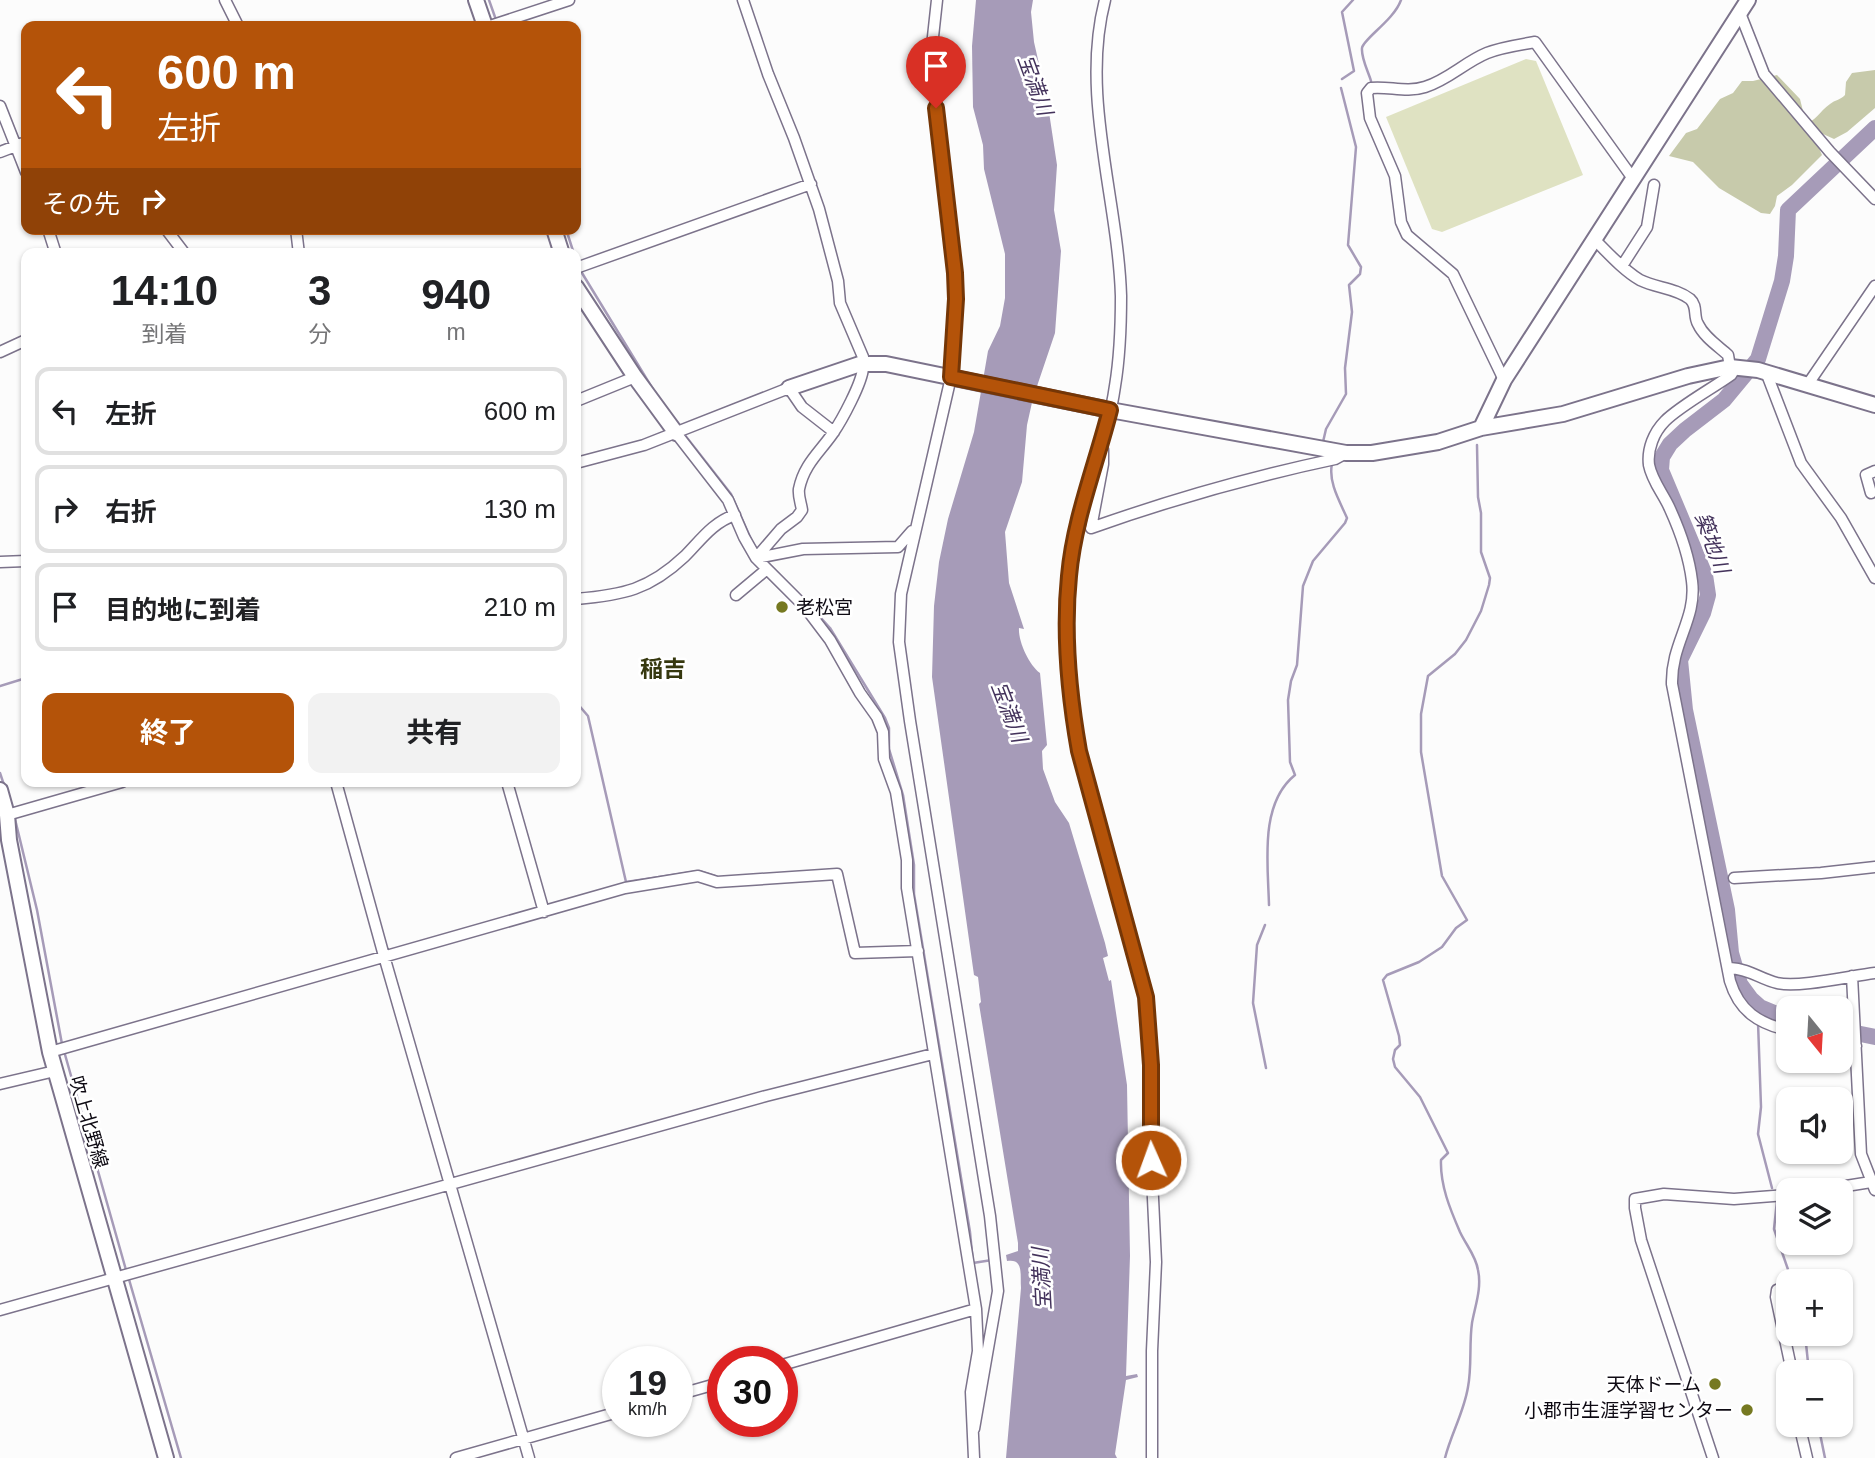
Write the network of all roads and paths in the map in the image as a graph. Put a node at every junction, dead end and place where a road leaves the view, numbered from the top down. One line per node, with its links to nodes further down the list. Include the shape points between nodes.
1 (225, 0): 8 (street)
2 (476, 0): 9 (street)
3 (569, 0): 10 (street)
4 (743, 0): 15 (street)
5 (937, 0): 28 (street, via 932,46 956,299)
6 (1105, 0): 34 (street, via 1097,39 1098,102 1121,295 1115,387)
7 (1744, 6): 14 (street); 17 (street, via 1764,75)
8 (236, 21)
9 (485, 21)
10 (503, 21)
11 (0, 106): 12 (street)
12 (21, 144): 13 (street)
13 (0, 152)
14 (1634, 180): 18 (street); 29 (street, via 1535,42 1486,54 1425,87 1371,88 1367,93 1374,131 1395,176 1406,235 1453,274)
15 (811, 184): 19 (street); 36 (street, via 840,303 863,362 857,389)
16 (1654, 185): 20 (street, via 1647,227)
17 (1875, 199)
18 (1595, 240): 20 (street); 29 (street)
19 (581, 266)
20 (1622, 266): 25 (street, via 1642,281 1689,299 1703,332)
21 (1875, 286): 30 (street)
22 (581, 294): 27 (street)
23 (21, 342): 24 (street)
24 (0, 352)
25 (1735, 367): 26 (street); 35 (street, via 1688,376 1563,414); 68 (street, via 1666,420 1654,436 1650,465 1678,530 1692,580 1693,601 1675,654 1672,684 1730,981 1744,1009)
26 (1766, 372): 30 (street); 51 (street, via 1801,463 1841,518)
27 (635, 377): 32 (street); 37 (street)
28 (957, 378): 31 (street, via 886,364 860,364); 34 (street); 44 (street)
29 (1504, 380): 35 (street)
30 (1808, 384): 33 (street)
31 (789, 388): 36 (street, via 802,407); 37 (street)
32 (581, 399)
33 (1875, 405)
34 (1106, 409): 38 (street); 39 (street)
35 (1481, 428): 39 (street, via 1438,442)
36 (834, 432): 46 (street, via 803,475 799,492 802,510)
37 (676, 433): 40 (street); 43 (street)
38 (1103, 437): 39 (street, via 1103,464 1091,528 1219,486); 90 (street, via 1069,575 1068,656 1079,751 1147,1008 1156,1262)
39 (1346, 453)
40 (581, 462)
41 (1875, 471): 42 (street, via 1866,475)
42 (1871, 493)
43 (735, 515): 46 (street); 53 (street, via 722,519 667,572 648,584 628,593)
44 (914, 528): 45 (street); 50 (street)
45 (898, 547): 46 (street, via 803,549); 50 (street)
46 (756, 558): 49 (street)
47 (21, 561): 48 (street)
48 (0, 562)
49 (767, 569): 52 (street); 63 (street, via 830,640 883,732 884,759 896,792 908,860 907,888)
50 (906, 571): 83 (street, via 899,642 998,1284)
51 (1875, 579)
52 (736, 595)
53 (581, 598)
54 (105, 787): 58 (street)
55 (337, 787): 64 (street)
56 (508, 787): 62 (street)
57 (0, 790): 58 (street, 吹上北野線)
58 (7, 815): 59 (street, 吹上北野線)
59 (4, 842): 70 (street, 吹上北野線)
60 (1875, 867): 61 (street)
61 (1734, 878)
62 (544, 912): 63 (street, via 625,888 698,876 718,882 836,874 855,953); 64 (street)
63 (918, 951): 71 (street)
64 (384, 956): 70 (street); 74 (street)
65 (1731, 968): 67 (street, via 1791,984)
66 (1875, 973): 67 (street)
67 (1852, 976): 69 (street)
68 (1776, 1027)
69 (1855, 1045): 75 (street, via 1861,1154)
70 (50, 1052): 72 (street, 吹上北野線)
71 (933, 1054): 74 (street); 79 (street)
72 (55, 1071): 73 (street); 78 (street, 吹上北野線)
73 (0, 1084)
74 (451, 1182): 78 (street); 85 (street)
75 (1873, 1186): 76 (street)
76 (1853, 1188)
77 (1776, 1196): 91 (street, via 1734,1199 1664,1194 1635,1199 1641,1240)
78 (114, 1278): 80 (street); 86 (street, 吹上北野線)
79 (976, 1309): 81 (street); 83 (street, via 978,1351 971,1392)
80 (0, 1310)
81 (798, 1360)
82 (602, 1416): 85 (street)
83 (974, 1429): 89 (street)
84 (1803, 1437): 92 (street)
85 (523, 1438): 87 (street); 88 (street)
86 (166, 1458)
87 (456, 1458)
88 (529, 1458)
89 (974, 1458)
90 (1152, 1458)
91 (1713, 1458)
92 (1807, 1458)

